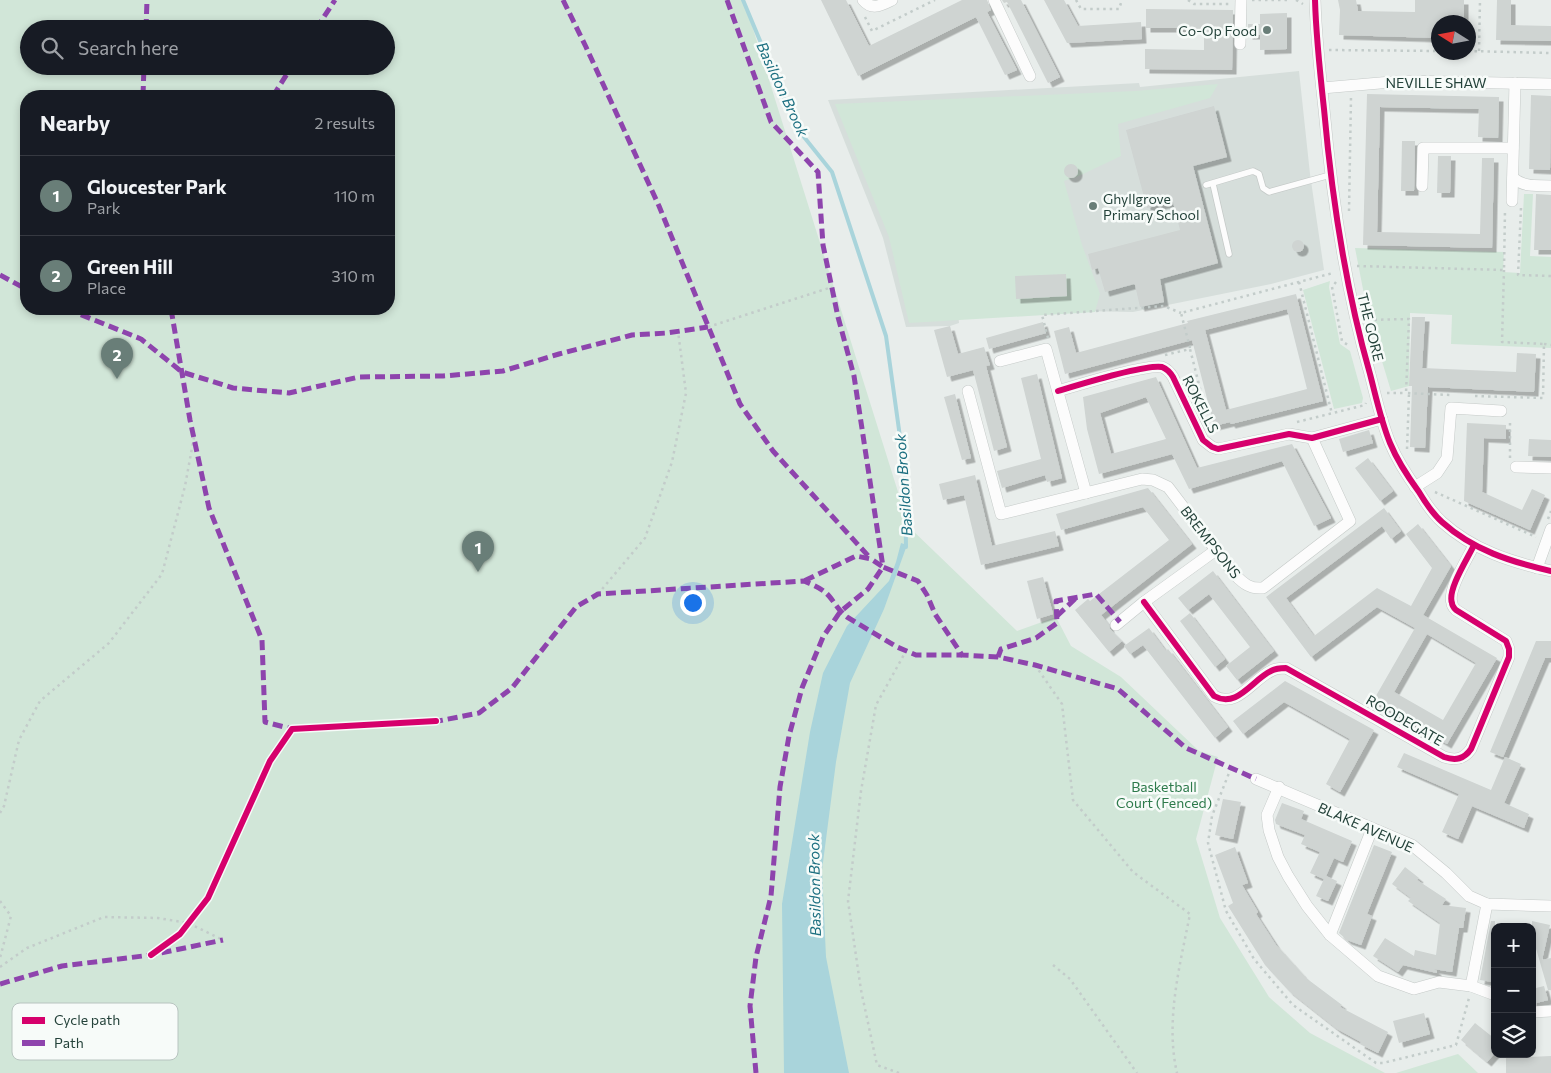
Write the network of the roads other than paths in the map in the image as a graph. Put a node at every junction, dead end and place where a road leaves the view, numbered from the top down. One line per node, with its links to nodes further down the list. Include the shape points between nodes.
1 (863, 0): 2 (street, via 875,7)
2 (892, 0)
3 (994, 0): 7 (street)
4 (1315, 0): 10 (street, THE GORE)
5 (1241, 2): 6 (street)
6 (1240, 44)
7 (1030, 76)
8 (1515, 83): 9 (street, NEVILLE SHAW); 10 (street, NEVILLE SHAW, via 1402,81); 11 (street)
9 (1551, 84)
10 (1322, 88): 12 (street, THE GORE)
11 (1513, 148): 13 (street); 16 (street, via 1423,148)
12 (1330, 175): 14 (lane, via 1269,192 1253,171); 24 (street, THE GORE, via 1349,294)
13 (1513, 178): 17 (street, via 1519,184); 18 (street)
14 (1213, 184): 15 (lane); 19 (lane)
15 (1206, 185)
16 (1422, 186)
17 (1551, 186)
18 (1510, 205)
19 (1229, 254)
20 (1000, 361): 22 (street, via 1046,349)
21 (968, 391): 29 (street, BREMPSONS, via 1001,514)
22 (1058, 391): 25 (street, ROKELLS, via 1146,368 1164,368 1173,377 1203,440 1212,447 1230,447 1289,434); 29 (street)
23 (1507, 410): 28 (street, via 1451,408 1447,458 1437,473)
24 (1382, 419): 25 (street, ROKELLS); 28 (street, THE GORE, via 1390,444)
25 (1312, 438): 32 (street, BREMPSONS, via 1350,521 1263,588 1245,585)
26 (1516, 463): 27 (street)
27 (1551, 468)
28 (1415, 487): 31 (street, THE GORE, via 1441,521)
29 (1086, 493): 32 (street, BREMPSONS, via 1142,479 1162,484 1168,487)
30 (1548, 527): 33 (street)
31 (1474, 545): 33 (street, THE GORE, via 1504,559); 35 (street, ROODEGATE, via 1454,585 1451,603 1456,610 1506,641 1509,658 1471,749 1467,755 1453,760 1286,668 1270,671 1234,698 1219,699)
32 (1216, 550): 35 (street)
33 (1537, 568): 34 (street, THE GORE)
34 (1551, 571)
35 (1144, 602): 36 (street)
36 (1116, 625)
37 (1256, 779): 38 (street, BLAKE AVENUE)
38 (1278, 787): 39 (street, BLAKE AVENUE); 42 (street, via 1267,816 1278,857 1307,906)
39 (1372, 829): 40 (street, BLAKE AVENUE, via 1412,845 1469,896); 42 (street)
40 (1487, 904): 41 (street, BLAKE AVENUE); 43 (street)
41 (1551, 906)
42 (1330, 935): 43 (street, via 1378,976 1414,989 1439,982)
43 (1471, 986): 44 (street)
44 (1491, 994)
45 (1536, 1012): 46 (street)
46 (1551, 1012)

